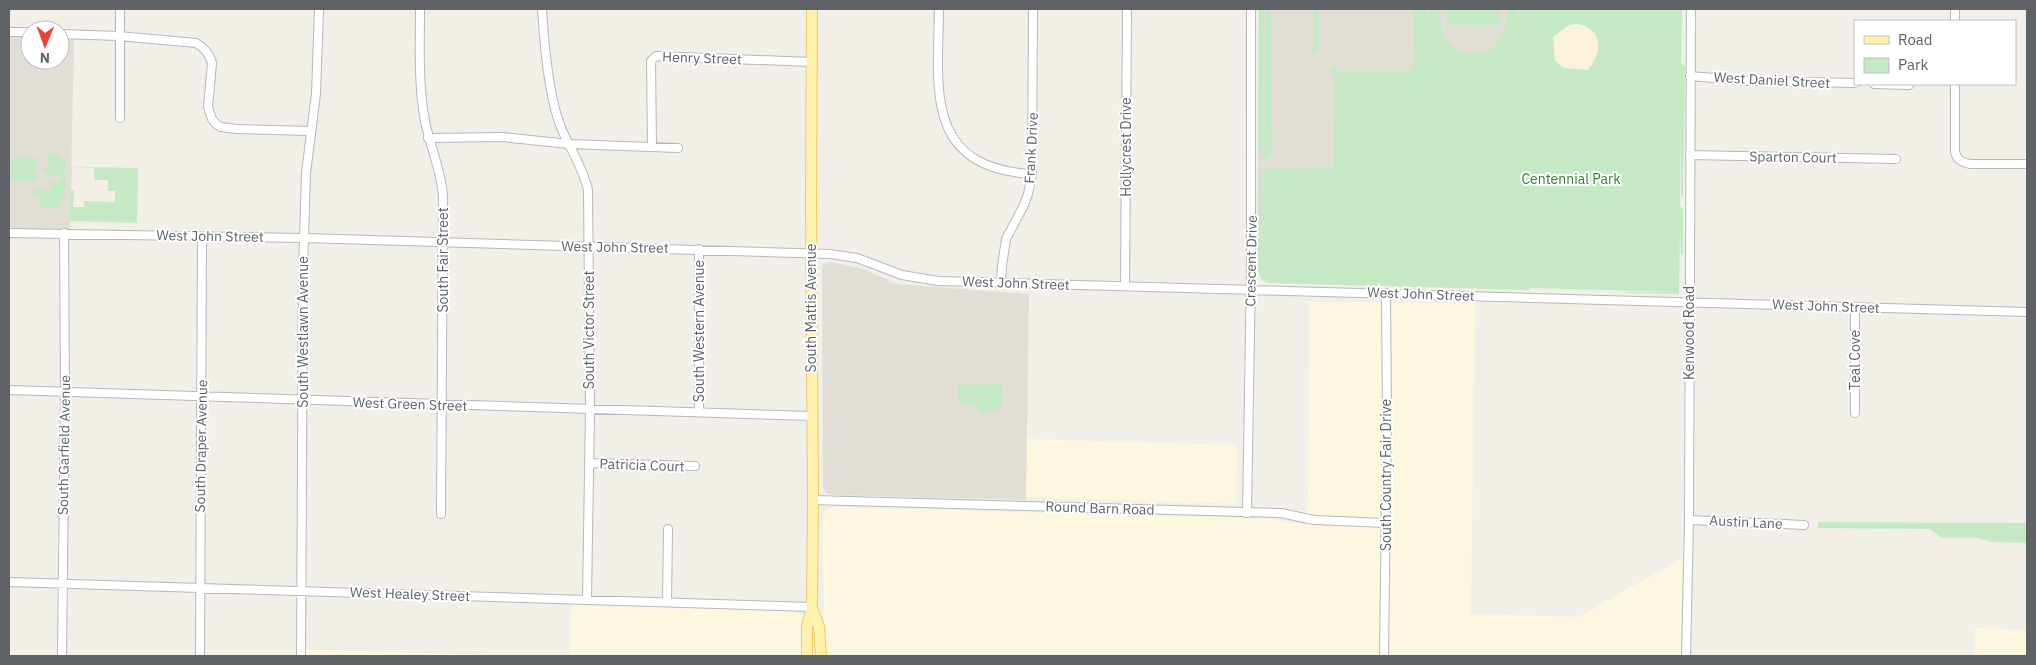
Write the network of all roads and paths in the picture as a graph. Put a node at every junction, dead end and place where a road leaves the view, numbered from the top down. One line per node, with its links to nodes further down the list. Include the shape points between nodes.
1 (120, 9): 12 (street)
2 (319, 9): 18 (street, South Westlawn Avenue, via 318,69)
3 (420, 9): 19 (street, South Fair Street, via 422,98)
4 (542, 9): 20 (street, South Victor Street, via 556,108)
5 (812, 9): 13 (main road, South Mattis Avenue)
6 (939, 9): 26 (street, via 939,98 950,132 964,150 982,163 1002,171)
7 (1033, 9): 26 (street, Frank Drive)
8 (1127, 9): 36 (street, Hollycrest Drive)
9 (1252, 9): 37 (street, Crescent Drive)
10 (1690, 9): 14 (street, Kenwood Road)
11 (70, 34): 12 (street)
12 (119, 36): 17 (street); 18 (street, via 185,41 204,48 212,63 209,114 221,127)
13 (811, 62): 21 (street, Henry Street, via 656,56 651,61); 34 (main road, South Mattis Avenue)
14 (1690, 76): 15 (street, West Daniel Street); 23 (street, Kenwood Road)
15 (1854, 83)
16 (1955, 85): 25 (street, via 1955,152 1959,159 1970,164)
17 (120, 118)
18 (310, 131): 30 (street, South Westlawn Avenue)
19 (428, 138): 20 (street, via 502,137); 31 (street, South Fair Street, via 442,183)
20 (569, 144): 21 (street); 32 (street, South Victor Street, via 588,190)
21 (652, 147): 22 (street)
22 (678, 148)
23 (1690, 155): 24 (street, Sparton Court); 39 (street, Kenwood Road)
24 (1896, 159)
25 (2027, 164)
26 (1032, 174): 35 (street, Frank Drive, via 1024,205 1006,239)
27 (9, 233): 28 (street, West John Street)
28 (64, 234): 29 (street, West John Street); 43 (street, South Garfield Avenue)
29 (202, 236): 30 (street, West John Street); 44 (street, South Draper Avenue)
30 (305, 238): 31 (street, West John Street); 45 (street, South Westlawn Avenue)
31 (443, 242): 32 (street, West John Street); 46 (street, South Fair Street)
32 (589, 247): 33 (street, West John Street); 47 (street, South Victor Street)
33 (700, 249): 34 (street, West John Street); 48 (street, South Western Avenue)
34 (811, 253): 35 (street, West John Street, via 845,256 919,278); 50 (main road, South Mattis Avenue)
35 (1001, 282): 36 (street, West John Street)
36 (1126, 286): 37 (street, West John Street)
37 (1251, 289): 38 (street, West John Street); 54 (street, Crescent Drive)
38 (1386, 294): 39 (street, West John Street); 57 (street, South Country Fair Drive)
39 (1689, 302): 40 (street, West John Street); 56 (street, Kenwood Road)
40 (1855, 307): 41 (street, West John Street); 49 (street, Teal Cove)
41 (2027, 312)
42 (9, 390): 43 (street, West Green Street)
43 (65, 392): 44 (street, West Green Street); 61 (street, South Garfield Avenue)
44 (201, 396): 45 (street, West Green Street); 62 (street, South Draper Avenue)
45 (303, 400): 46 (street, West Green Street); 63 (street, South Westlawn Avenue)
46 (442, 405): 47 (street, West Green Street); 55 (street, South Fair Street)
47 (590, 409): 48 (street, West Green Street); 51 (street, South Victor Street)
48 (699, 412): 50 (street, West Green Street)
49 (1854, 413)
50 (812, 416): 53 (main road, South Mattis Avenue)
51 (589, 463): 52 (street, Patricia Court); 64 (street, South Victor Street)
52 (695, 466)
53 (813, 500): 54 (street, Round Barn Road); 66 (main road, South Mattis Avenue)
54 (1247, 513): 57 (street, Round Barn Road)
55 (441, 514)
56 (1688, 520): 58 (street, Austin Lane); 73 (street, Kenwood Road)
57 (1386, 523): 72 (street, South Country Fair Drive)
58 (1804, 525)
59 (668, 529): 65 (street)
60 (9, 582): 61 (street, West Healey Street)
61 (63, 584): 62 (street, West Healey Street); 67 (street, South Garfield Avenue)
62 (200, 587): 63 (street, West Healey Street); 68 (street, South Draper Avenue)
63 (301, 590): 64 (street, West Healey Street); 69 (street, South Westlawn Avenue)
64 (587, 599): 65 (street, West Healey Street)
65 (667, 602): 66 (street, West Healey Street)
66 (812, 607): 70 (main road, South Mattis Avenue, via 807,627); 71 (main road, South Mattis Avenue, via 819,628)
67 (62, 656)
68 (200, 656)
69 (302, 656)
70 (807, 656)
71 (821, 656)
72 (1384, 656)
73 (1686, 656)

